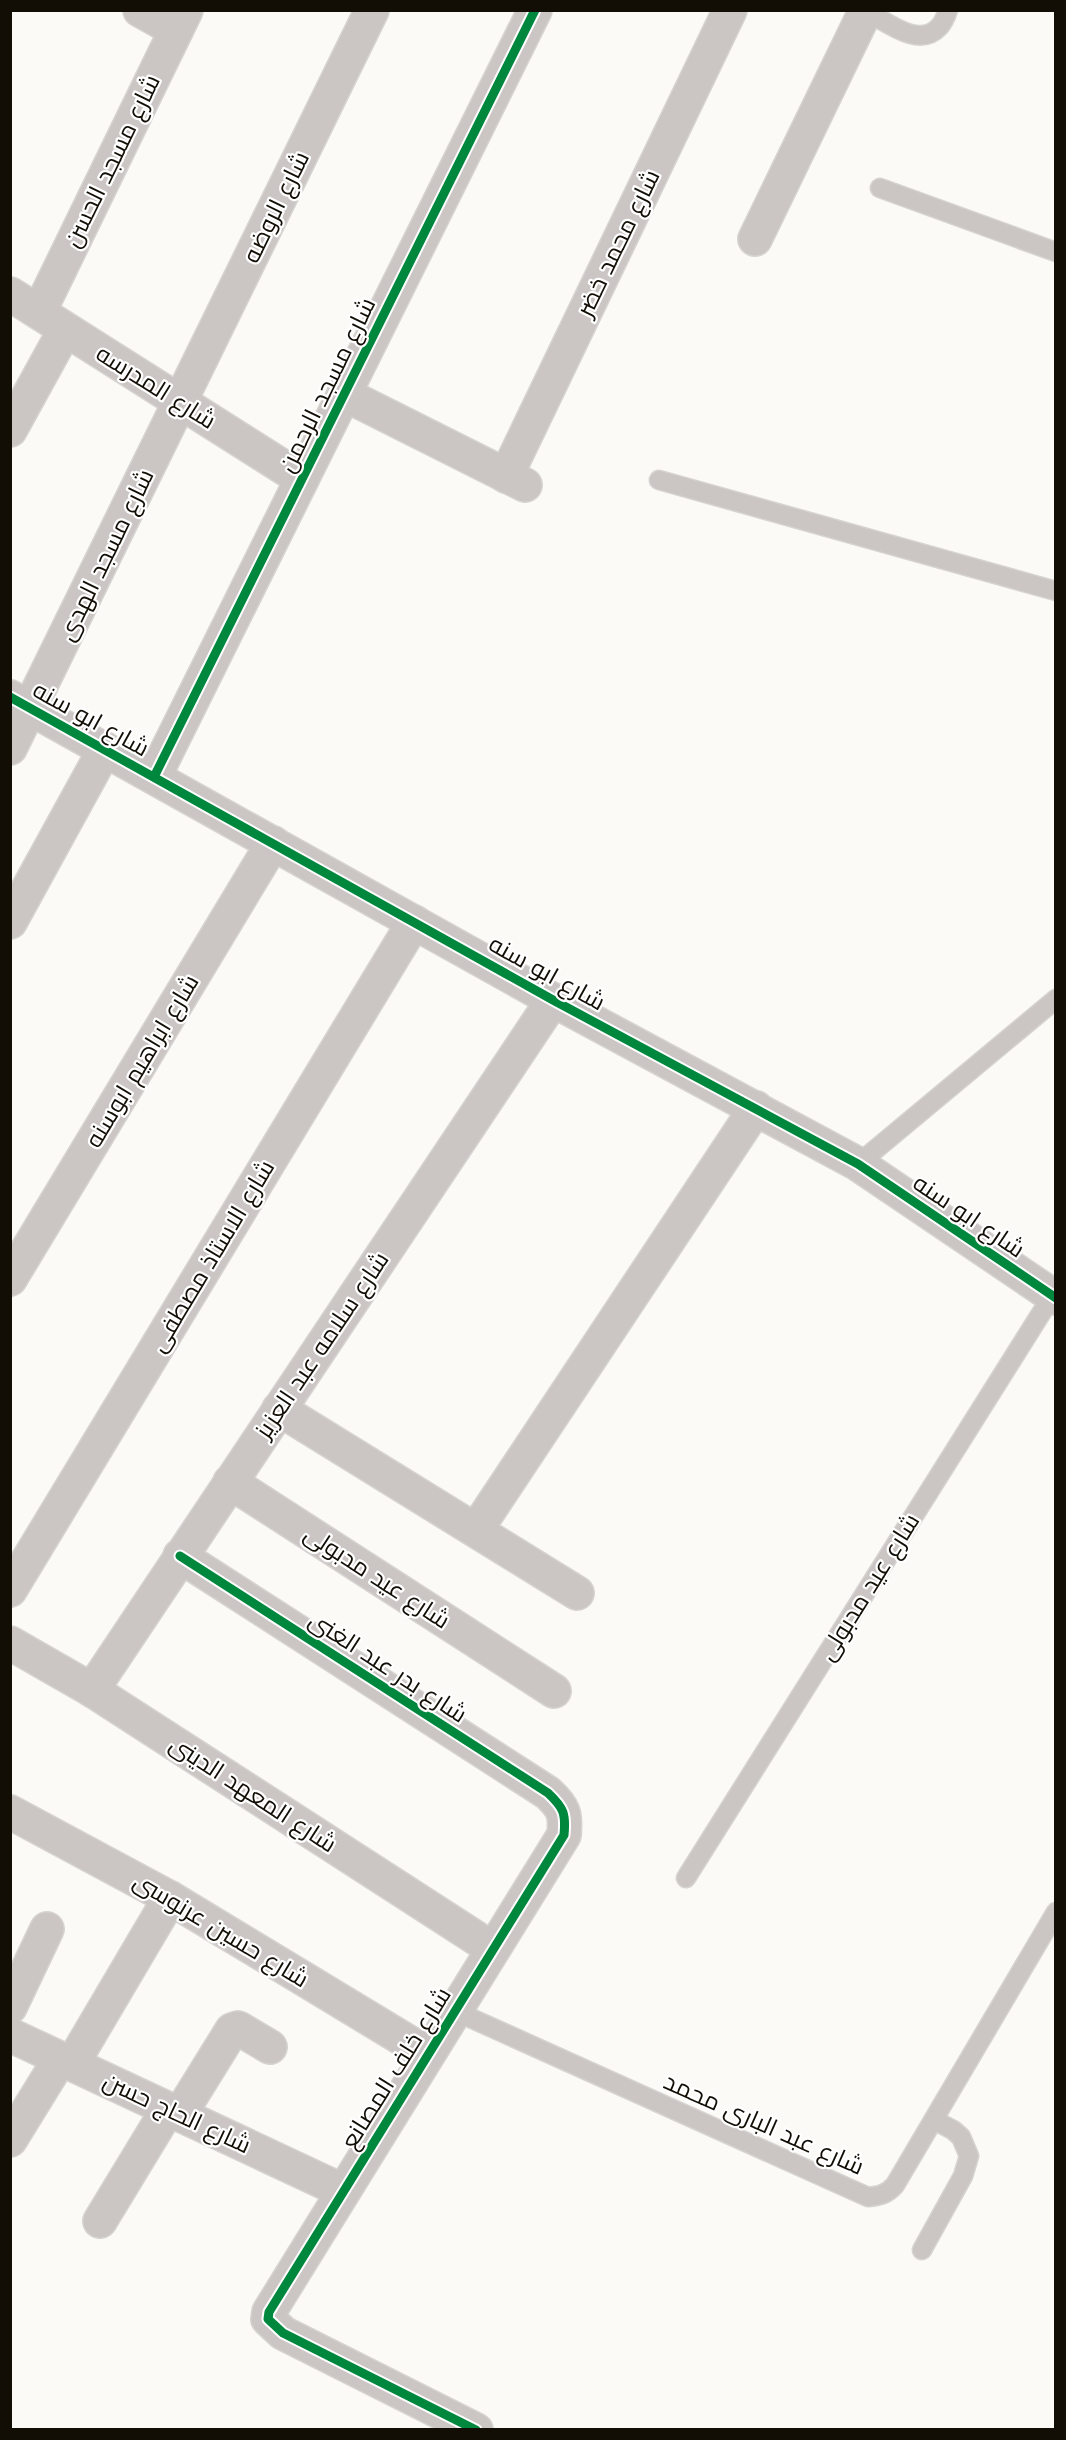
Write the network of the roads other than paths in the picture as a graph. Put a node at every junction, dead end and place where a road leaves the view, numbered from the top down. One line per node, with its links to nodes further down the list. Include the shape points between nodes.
1 (140, 10): 7 (street)
2 (372, 10): 14 (street, شارع الروضه)
3 (535, 10): 13 (street, شارع مسجد الرحمن)
4 (730, 10): 13 (street, شارع محمد خضر, via 516,481)
5 (948, 10): 6 (lane, via 940,27 915,37)
6 (866, 11): 9 (street)
7 (181, 20): 12 (street, شارع مسجد الحسن)
8 (880, 188): 10 (lane)
9 (755, 239)
10 (1056, 252)
11 (10, 294): 12 (street, شارع المدرسه)
12 (52, 321): 14 (street, شارع المدرسه); 15 (street, شارع مسجد الحسن)
13 (344, 394): 16 (street, شارع مسجد الرحمن)
14 (181, 402): 16 (street, شارع المدرسه); 19 (street, شارع مسجد الهدى)
15 (10, 430)
16 (302, 479): 22 (street, شارع مسجد الرحمن)
17 (659, 480): 18 (lane)
18 (1056, 591)
19 (21, 703): 20 (street, شارع مسجد الهدى); 21 (street, شارع ابو سنه)
20 (10, 748)
21 (105, 749): 22 (street, شارع ابو سنه); 24 (street)
22 (154, 777): 23 (street, شارع ابو سنه)
23 (273, 843): 25 (street, شارع ابو سنه); 30 (street, شارع ابراهيم ابوسنه)
24 (10, 922)
25 (414, 922): 27 (street, شارع ابو سنه); 36 (street, شارع الاستاذ مصطفى)
26 (1056, 999): 29 (lane)
27 (553, 1000): 28 (street, شارع ابو سنه); 32 (street, شارع سلامه عبد العزيز)
28 (756, 1108): 29 (street, شارع ابو سنه); 34 (street)
29 (858, 1164): 31 (street, شارع ابو سنه)
30 (10, 1280)
31 (1054, 1297): 43 (lane, شارع عيد مدبولى)
32 (279, 1408): 33 (street, شارع سلامه عبد العزيز); 34 (street)
33 (230, 1482): 35 (street, شارع سلامه عبد العزيز); 40 (street, شارع عيد مدبولى)
34 (476, 1530): 37 (street)
35 (180, 1556): 39 (street, شارع سلامه عبد العزيز); 42 (street, شارع بدر عبد الغنى, via 548,1793 560,1805)
36 (10, 1590)
37 (577, 1593)
38 (10, 1643): 39 (street, شارع المعهد الدينى)
39 (92, 1690): 47 (street, شارع المعهد الدينى)
40 (554, 1691)
41 (10, 1812): 44 (street, شارع حسين عرنوسى)
42 (566, 1819): 47 (street, شارع خلف المصانع, via 564,1836)
43 (686, 1878)
44 (170, 1898): 52 (street, شارع حسين عرنوسى); 53 (street)
45 (1056, 1912): 55 (lane, شارع عبد البارى محمد)
46 (46, 1929): 48 (street)
47 (493, 1949): 49 (street, شارع خلف المصانع)
48 (10, 2007)
49 (455, 2011): 52 (street, شارع خلف المصانع); 55 (lane, شارع عبد البارى محمد, via 868,2197 889,2192 896,2184)
50 (10, 2035): 53 (street, شارع الحاج حسن)
51 (270, 2047): 54 (street, via 238,2028 232,2030)
52 (428, 2054): 57 (street, شارع خلف المصانع)
53 (66, 2061): 54 (street, شارع الحاج حسن); 56 (street)
54 (174, 2112): 57 (street, شارع الحاج حسن); 58 (street)
55 (934, 2120): 59 (lane, via 961,2137 969,2156 963,2176)
56 (10, 2140)
57 (343, 2191): 60 (street, شارع خلف المصانع, via 268,2319 283,2333)
58 (100, 2221)
59 (922, 2250)
60 (476, 2430)

